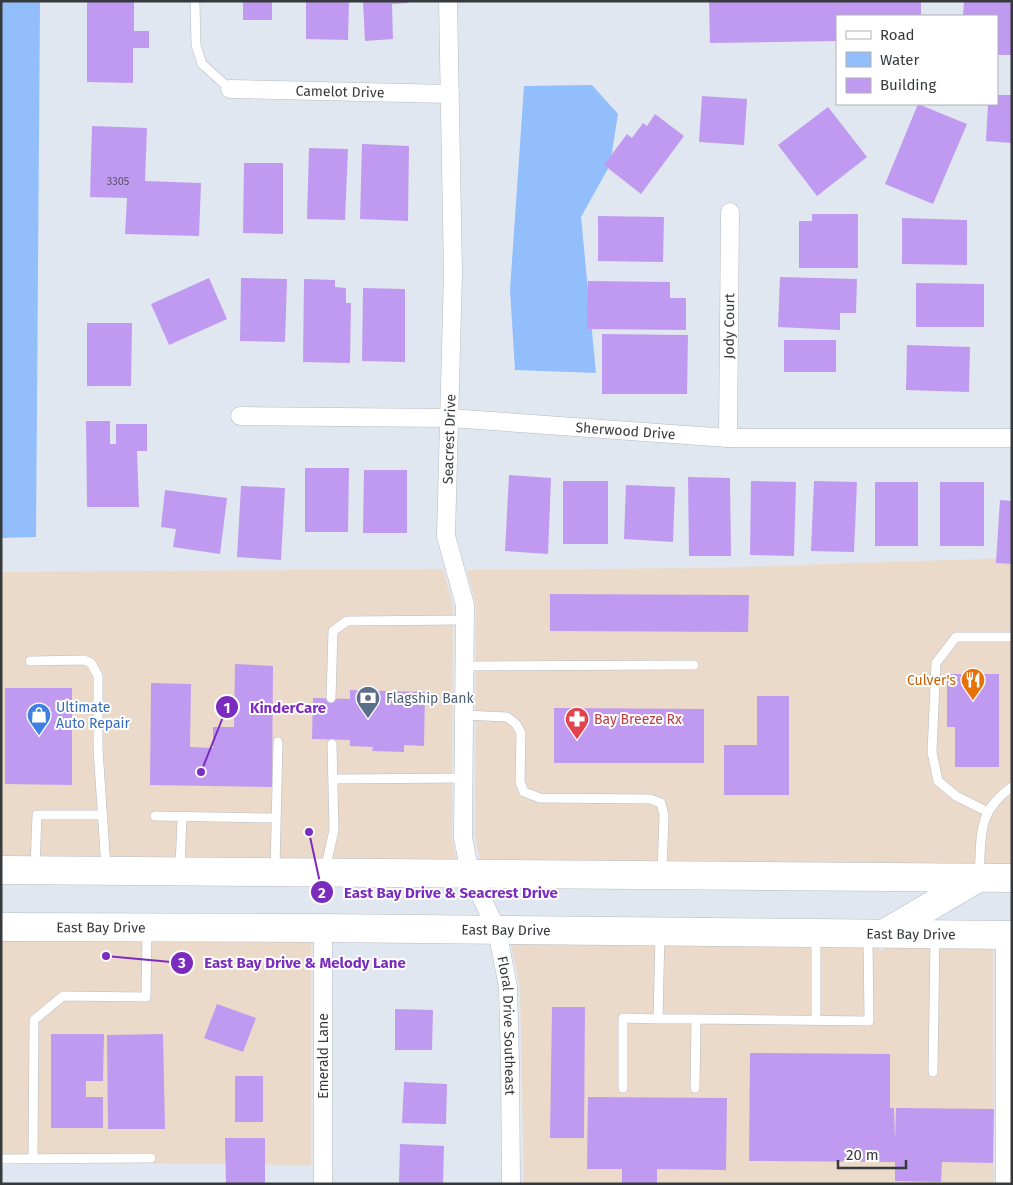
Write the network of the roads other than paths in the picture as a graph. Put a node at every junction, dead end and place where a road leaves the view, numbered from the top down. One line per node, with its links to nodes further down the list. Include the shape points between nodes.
1 (195, 1): 3 (lane, via 196,45 202,64)
2 (448, 1): 4 (street, Seacrest Drive)
3 (230, 89): 4 (street, Camelot Drive)
4 (450, 94): 7 (street, Seacrest Drive, via 453,273)
5 (730, 212): 8 (street, Jody Court)
6 (240, 416): 7 (street, Sherwood Drive)
7 (450, 418): 8 (street, Sherwood Drive); 10 (street, Seacrest Drive, via 446,536 465,604)
8 (728, 438): 9 (street, Sherwood Drive)
9 (1012, 438)
10 (465, 620): 14 (street, Seacrest Drive); 15 (lane, via 347,621 334,631)
11 (1012, 637): 22 (lane, via 956,636 936,662 932,752 938,781 956,796)
12 (30, 661): 23 (lane, via 84,660 91,663 98,676)
13 (694, 665): 14 (lane)
14 (464, 666): 16 (street, Seacrest Drive)
15 (331, 698)
16 (464, 715): 19 (street, Seacrest Drive); 34 (lane, via 507,717 516,724 520,733 520,782 524,792 540,798 650,798 661,803 664,815)
17 (278, 742): 26 (lane)
18 (332, 744): 20 (lane)
19 (464, 778): 20 (lane); 33 (street, Seacrest Drive, via 463,837)
20 (333, 779): 32 (lane, via 334,830)
21 (1012, 787): 22 (lane, via 997,797)
22 (988, 812): 35 (lane, via 983,824)
23 (102, 815): 28 (lane, via 37,815); 29 (lane)
24 (155, 816): 25 (lane)
25 (182, 817): 26 (lane); 30 (lane)
26 (276, 818): 31 (lane)
27 (1, 870): 28 (main road)
28 (35, 870): 29 (main road)
29 (106, 870): 30 (main road)
30 (180, 871): 31 (main road)
31 (275, 872): 32 (main road)
32 (325, 872): 33 (main road)
33 (470, 874): 34 (main road); 40 (street, Floral Drive Southeast)
34 (662, 875): 35 (main road)
35 (979, 878): 36 (main road); 43 (main road)
36 (1012, 878)
37 (1, 927): 38 (main road, East Bay Drive)
38 (147, 928): 39 (main road, East Bay Drive); 52 (lane, via 146,997 63,996 34,1020)
39 (323, 928): 40 (main road, East Bay Drive); 55 (street, Emerald Lane)
40 (497, 930): 41 (main road, East Bay Drive); 56 (street, Floral Drive Southeast, via 508,987)
41 (660, 932): 42 (main road, East Bay Drive); 46 (lane)
42 (816, 933): 43 (main road, East Bay Drive); 48 (lane)
43 (876, 933): 44 (main road, East Bay Drive); 48 (lane, via 868,1021)
44 (936, 934): 45 (main road, East Bay Drive); 49 (lane)
45 (1008, 935): 57 (street)
46 (658, 1019): 47 (lane); 50 (lane, via 623,1018)
47 (696, 1019): 48 (lane); 51 (lane)
48 (816, 1020)
49 (933, 1072)
50 (623, 1088)
51 (694, 1088)
52 (33, 1158): 53 (lane); 54 (lane)
53 (151, 1158)
54 (1, 1159)
55 (323, 1184)
56 (511, 1184)
57 (1005, 1184)

